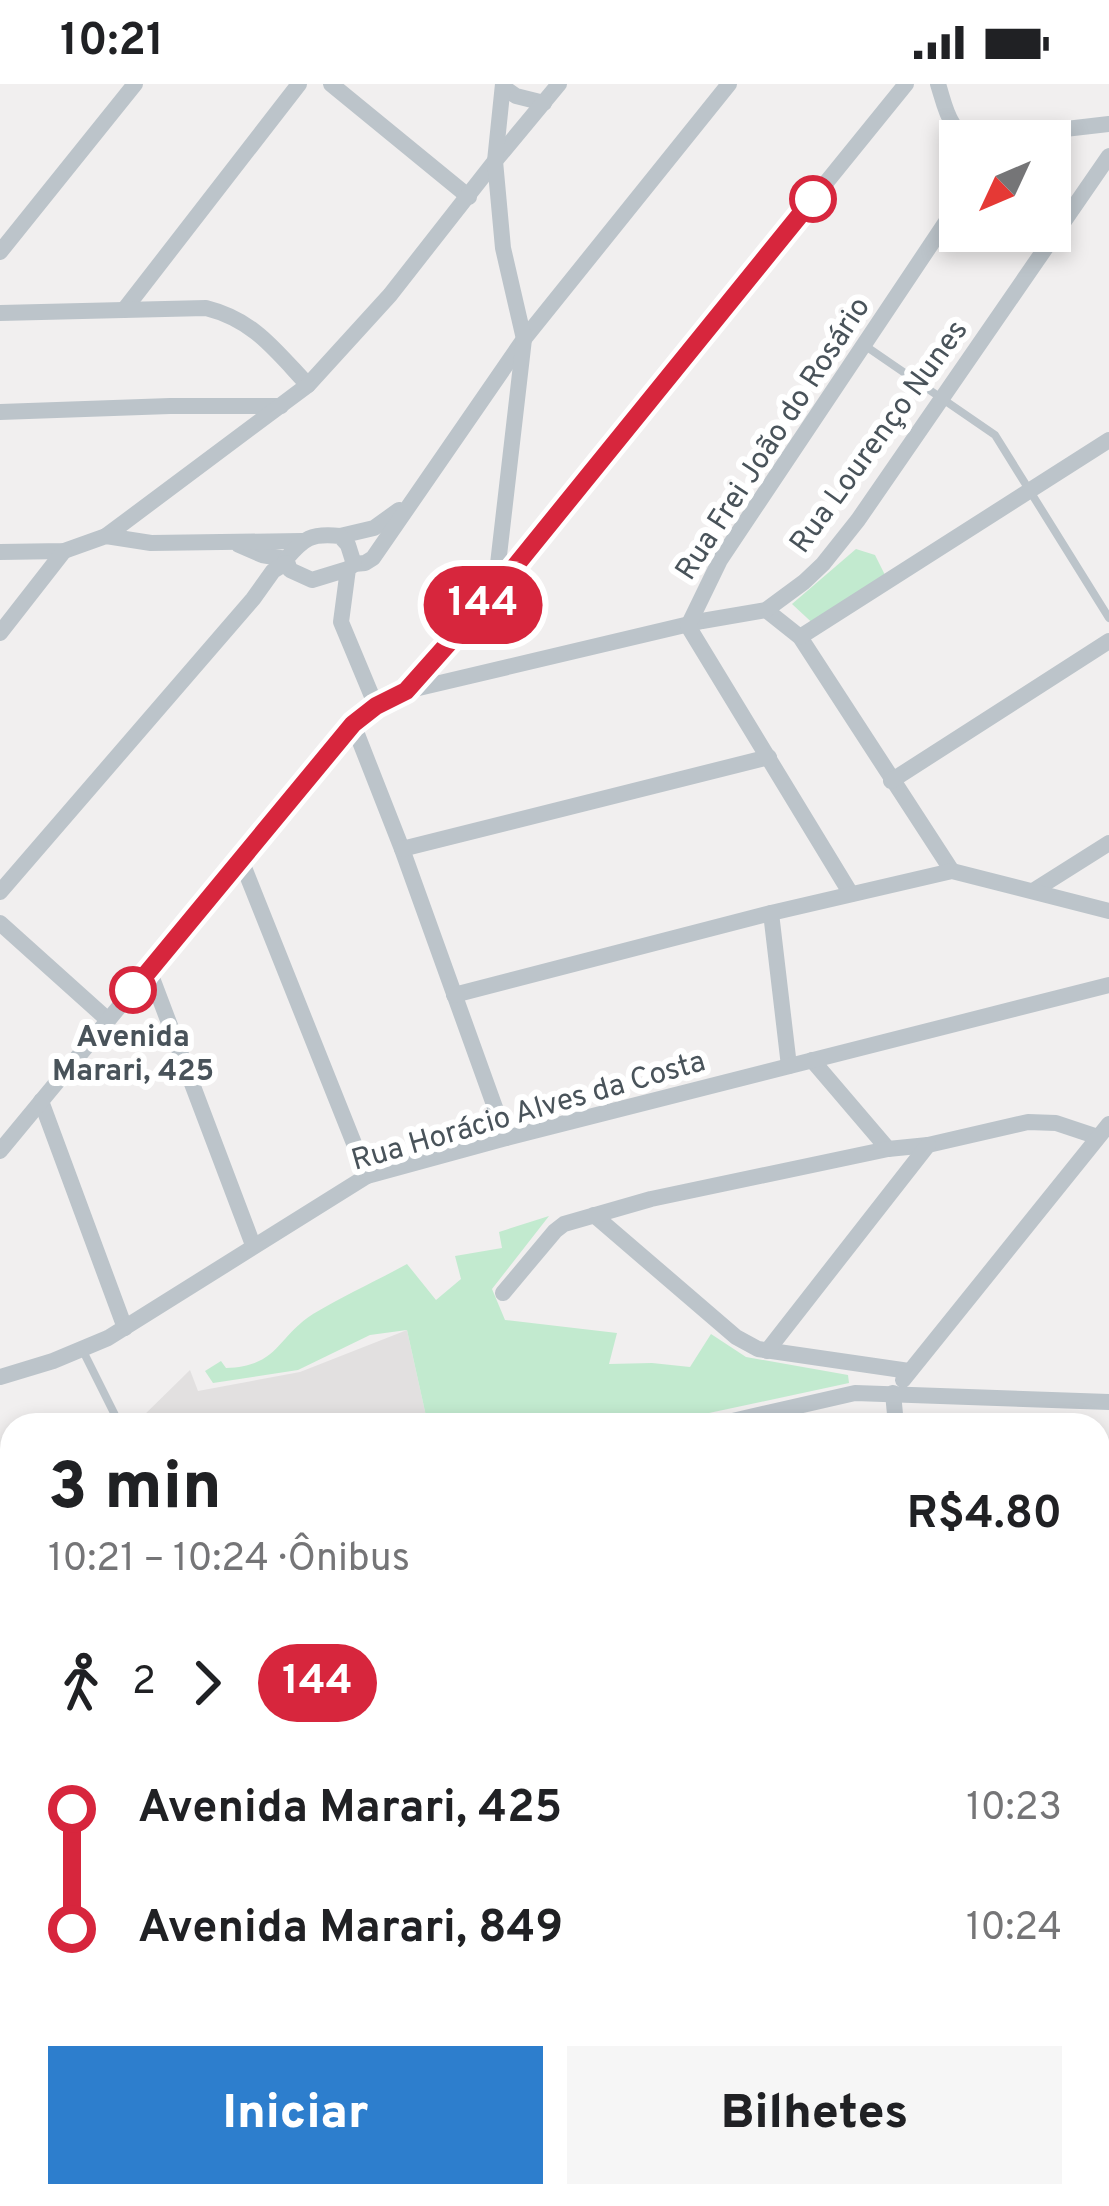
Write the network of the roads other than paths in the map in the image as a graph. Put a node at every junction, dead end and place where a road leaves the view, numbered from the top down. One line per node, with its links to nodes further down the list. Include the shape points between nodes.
1 (135, 84): 17 (street)
2 (299, 84): 18 (street)
3 (331, 84): 15 (street)
4 (559, 84): 9 (street)
5 (729, 84): 20 (street)
6 (906, 84): 37 (street)
7 (938, 84): 10 (street)
8 (503, 86): 9 (street); 14 (street)
9 (544, 103): 14 (street)
10 (951, 120)
11 (1109, 124): 12 (street)
12 (1071, 129)
13 (1109, 156): 23 (street, Rua Lourenço Nunes)
14 (495, 161): 15 (street); 20 (street, via 503,248)
15 (470, 197): 22 (street)
16 (939, 232): 21 (street, Rua Frei João do Rosário)
17 (0, 252)
18 (124, 310): 19 (street); 22 (street, via 206,308 237,317)
19 (0, 313)
20 (524, 339): 28 (street); 37 (street)
21 (864, 345): 23 (lane); 40 (street, Rua Frei João do Rosário, via 720,560)
22 (308, 385): 24 (street)
23 (942, 397): 27 (lane, via 995,435); 38 (street, Rua Lourenço Nunes, via 823,563)
24 (281, 406): 25 (street); 29 (street)
25 (0, 412)
26 (1109, 440): 27 (street)
27 (1030, 489): 39 (lane); 42 (street)
28 (410, 503): 30 (street, via 374,528); 36 (street, via 373,558)
29 (106, 536): 31 (street); 33 (street)
30 (340, 536): 32 (street); 36 (street)
31 (233, 542): 32 (street); 35 (street)
32 (302, 542): 35 (street)
33 (64, 551): 34 (street); 41 (street)
34 (0, 552)
35 (290, 566): 36 (street, via 313,580); 54 (street)
36 (351, 567): 45 (street, via 341,622)
37 (495, 591): 44 (street)
38 (766, 610): 40 (street, Rua Lourenço Nunes); 42 (street)
39 (1109, 618)
40 (688, 626): 44 (street, Rua Lourenço Nunes); 47 (street, Rua Frei João do Rosário)
41 (0, 633)
42 (800, 637): 48 (street)
43 (1109, 641): 48 (street)
44 (406, 691): 45 (street)
45 (376, 706): 46 (street)
46 (353, 724): 50 (street); 51 (street)
47 (769, 757): 50 (street); 55 (street, Rua Frei João do Rosário)
48 (891, 781): 52 (street)
49 (1109, 843): 53 (street)
50 (402, 849): 61 (street)
51 (241, 860): 59 (street); 71 (street)
52 (952, 871): 53 (street); 55 (street)
53 (1033, 891): 56 (street)
54 (0, 892)
55 (851, 894): 57 (street)
56 (1109, 911)
57 (771, 913): 61 (street); 64 (street)
58 (0, 923): 62 (street)
59 (149, 970): 62 (street); 73 (street)
60 (1109, 985): 63 (street, Rua Horácio Alves da Costa)
61 (454, 995): 67 (street)
62 (108, 1020): 65 (street)
63 (812, 1060): 64 (street, Rua Horácio Alves da Costa); 69 (street)
64 (789, 1066): 67 (street, Rua Horácio Alves da Costa)
65 (41, 1101): 70 (street); 75 (street)
66 (1104, 1131): 68 (street, via 1028,1122); 78 (street)
67 (506, 1138): 71 (street, Rua Horácio Alves da Costa)
68 (928, 1145): 69 (street); 77 (street)
69 (888, 1149): 72 (street)
70 (0, 1150)
71 (367, 1176): 73 (street, Rua Horácio Alves da Costa)
72 (594, 1215): 74 (street, via 555,1231); 77 (street, via 736,1337)
73 (253, 1245): 75 (street, Rua Horácio Alves da Costa)
74 (502, 1293)
75 (125, 1328): 76 (street, Rua Horácio Alves da Costa)
76 (82, 1350): 79 (street, Rua Horácio Alves da Costa); 82 (lane)
77 (766, 1352): 78 (street)
78 (909, 1371): 80 (street)
79 (0, 1377)
80 (893, 1394): 81 (street); 83 (street, via 855,1393); 84 (street)
81 (1109, 1402)
82 (115, 1413)
83 (768, 1413)
84 (895, 1413)

